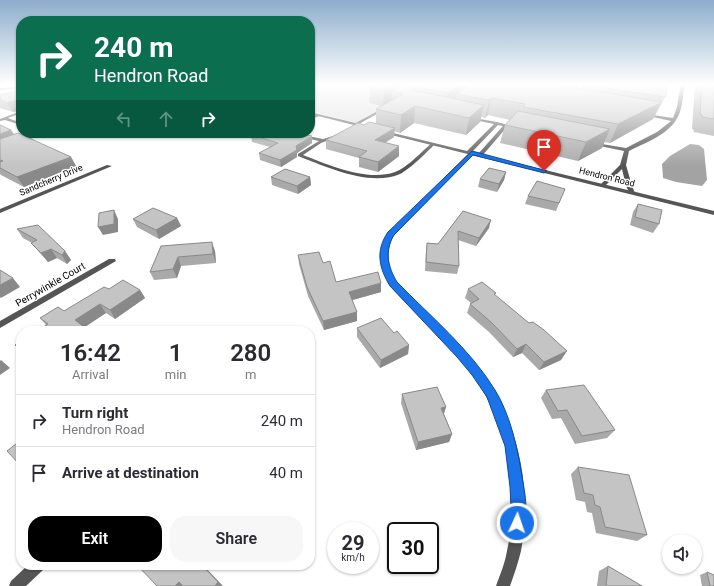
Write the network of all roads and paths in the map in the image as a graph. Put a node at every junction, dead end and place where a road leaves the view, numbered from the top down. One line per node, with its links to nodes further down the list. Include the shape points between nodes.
1 (381, 111): 14 (lane)
2 (677, 111): 11 (street)
3 (16, 114): 9 (lane)
4 (315, 114): 6 (street)
5 (637, 114): 11 (street)
6 (319, 115): 7 (lane); 14 (street)
7 (315, 116)
8 (468, 117): 13 (street)
9 (6, 118): 10 (lane); 12 (lane)
10 (0, 120)
11 (674, 120): 27 (street, via 667,127)
12 (16, 122)
13 (497, 123): 15 (street); 28 (street)
14 (359, 125): 16 (street); 19 (lane)
15 (506, 125): 17 (street); 29 (street)
16 (368, 127)
17 (521, 128)
18 (376, 129): 26 (street, Hendron Road)
19 (351, 131)
20 (345, 133): 23 (lane)
21 (30, 138): 25 (lane)
22 (312, 138): 23 (lane)
23 (322, 140): 26 (lane, via 300,155 338,169 380,176 398,173)
24 (589, 142): 27 (street)
25 (15, 143)
26 (433, 144): 28 (street, Hendron Road)
27 (627, 150): 31 (street)
28 (470, 153): 29 (street, Hendron Road); 40 (street, via 391,234 386,241 383,255 387,273 393,284 476,372 491,394 502,418 511,446 518,508 514,551)
29 (480, 155): 32 (street, Hendron Road)
30 (108, 166): 34 (street, Sandcherry Drive)
31 (623, 166): 32 (street); 33 (street)
32 (603, 185): 33 (street, Hendron Road)
33 (632, 193): 35 (street, Hendron Road)
34 (0, 211)
35 (714, 213)
36 (112, 261): 37 (street, Perrywinkle Court)
37 (0, 325)
38 (33, 570): 39 (street)
39 (16, 586)
40 (503, 586)

